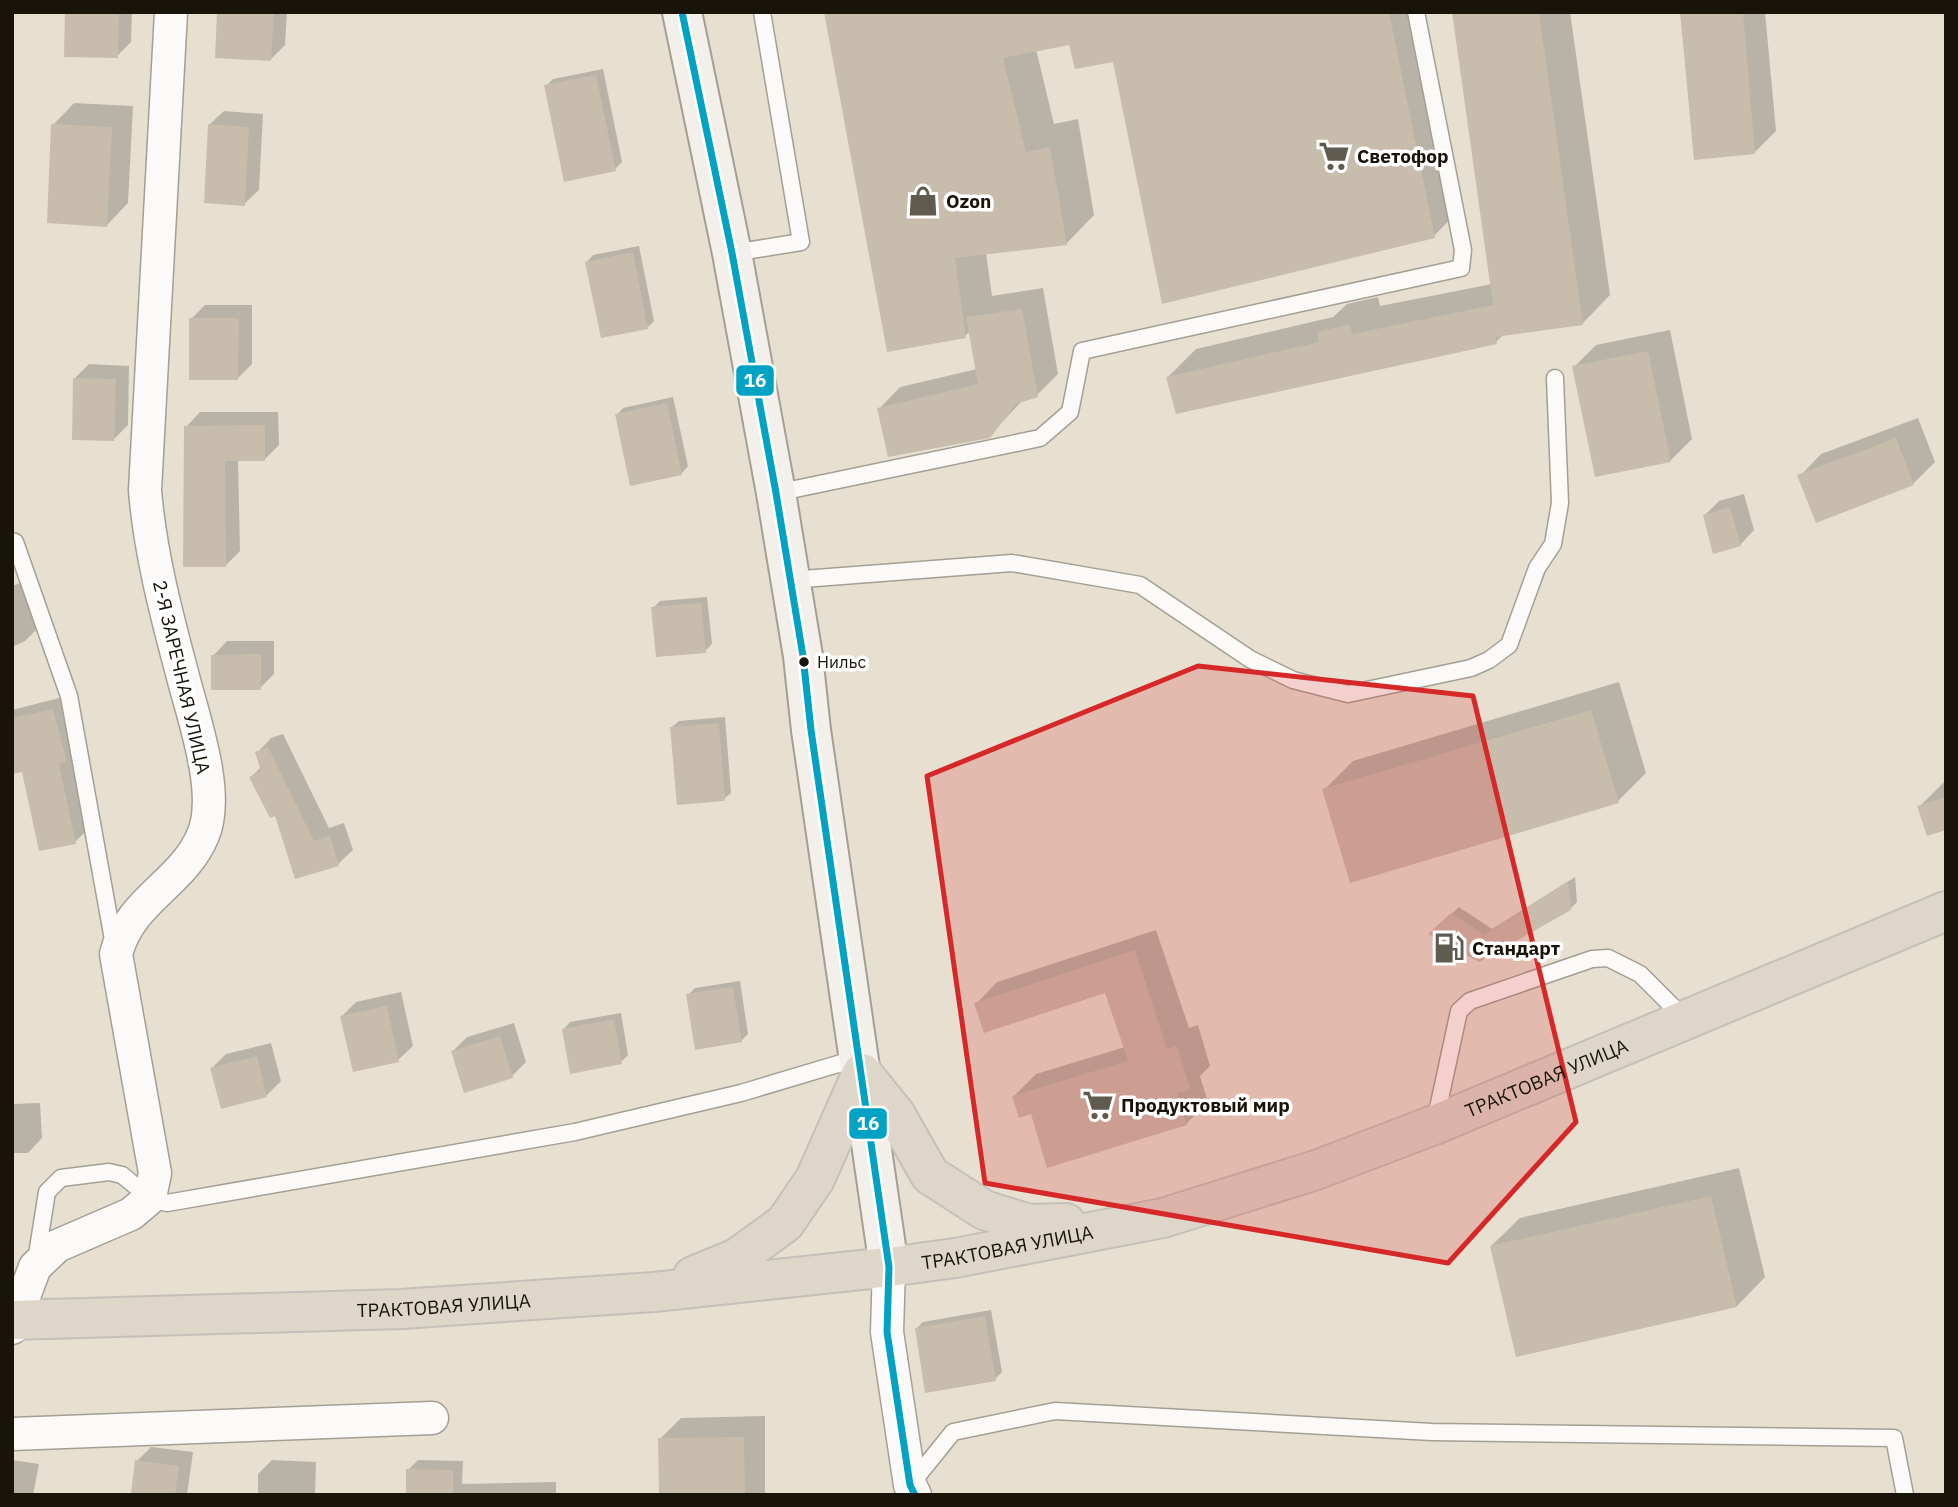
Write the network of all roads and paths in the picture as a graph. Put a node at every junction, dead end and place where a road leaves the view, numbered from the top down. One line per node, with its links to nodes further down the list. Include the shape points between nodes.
1 (171, 12): 11 (street, 2-Я ЗАРЕЧНАЯ УЛИЦА, via 145,490 149,536 204,756 209,796 204,834 187,863 137,912 121,935)
2 (682, 12): 5 (street)
3 (762, 12): 5 (lane, via 801,242)
4 (1416, 12): 7 (lane, via 1463,250 1461,268 1082,351 1070,412 1040,438)
5 (732, 253): 7 (street)
6 (1555, 378): 9 (lane, via 1560,503 1553,544 1537,568 1509,645 1471,668 1348,694 1293,680 1250,659 1140,584 1012,563)
7 (776, 493): 9 (street)
8 (12, 541): 11 (lane, via 69,696)
9 (790, 580): 13 (street)
10 (1946, 911): 12 (highway, ТРАКТОВАЯ УЛИЦА)
11 (116, 954): 15 (street, via 155,1173)
12 (1687, 1021): 14 (highway, ТРАКТОВАЯ УЛИЦА); 14 (lane, via 1640,974 1608,958 1592,959 1470,1001 1458,1011)
13 (861, 1065): 15 (lane, via 575,1132 167,1203); 16 (highway, via 930,1175 984,1210 1029,1224); 18 (street); 19 (highway, via 815,1179 785,1223 737,1258)
14 (1434, 1125): 16 (highway, ТРАКТОВАЯ УЛИЦА, via 1316,1170)
15 (150, 1198): 17 (street, via 131,1214 57,1246); 17 (lane, via 122,1175 109,1172 61,1178 47,1192)
16 (1163, 1218): 18 (highway, ТРАКТОВАЯ УЛИЦА)
17 (35, 1267): 20 (street)
18 (889, 1268): 19 (highway, ТРАКТОВАЯ УЛИЦА); 23 (street, via 887,1332)
19 (654, 1292): 20 (highway, ТРАКТОВАЯ УЛИЦА, via 401,1309)
20 (13, 1323)
21 (432, 1418): 22 (street)
22 (12, 1434)
23 (910, 1492): 24 (lane, via 953,1432 1055,1410 1432,1432 1894,1438)
24 (1905, 1495)

